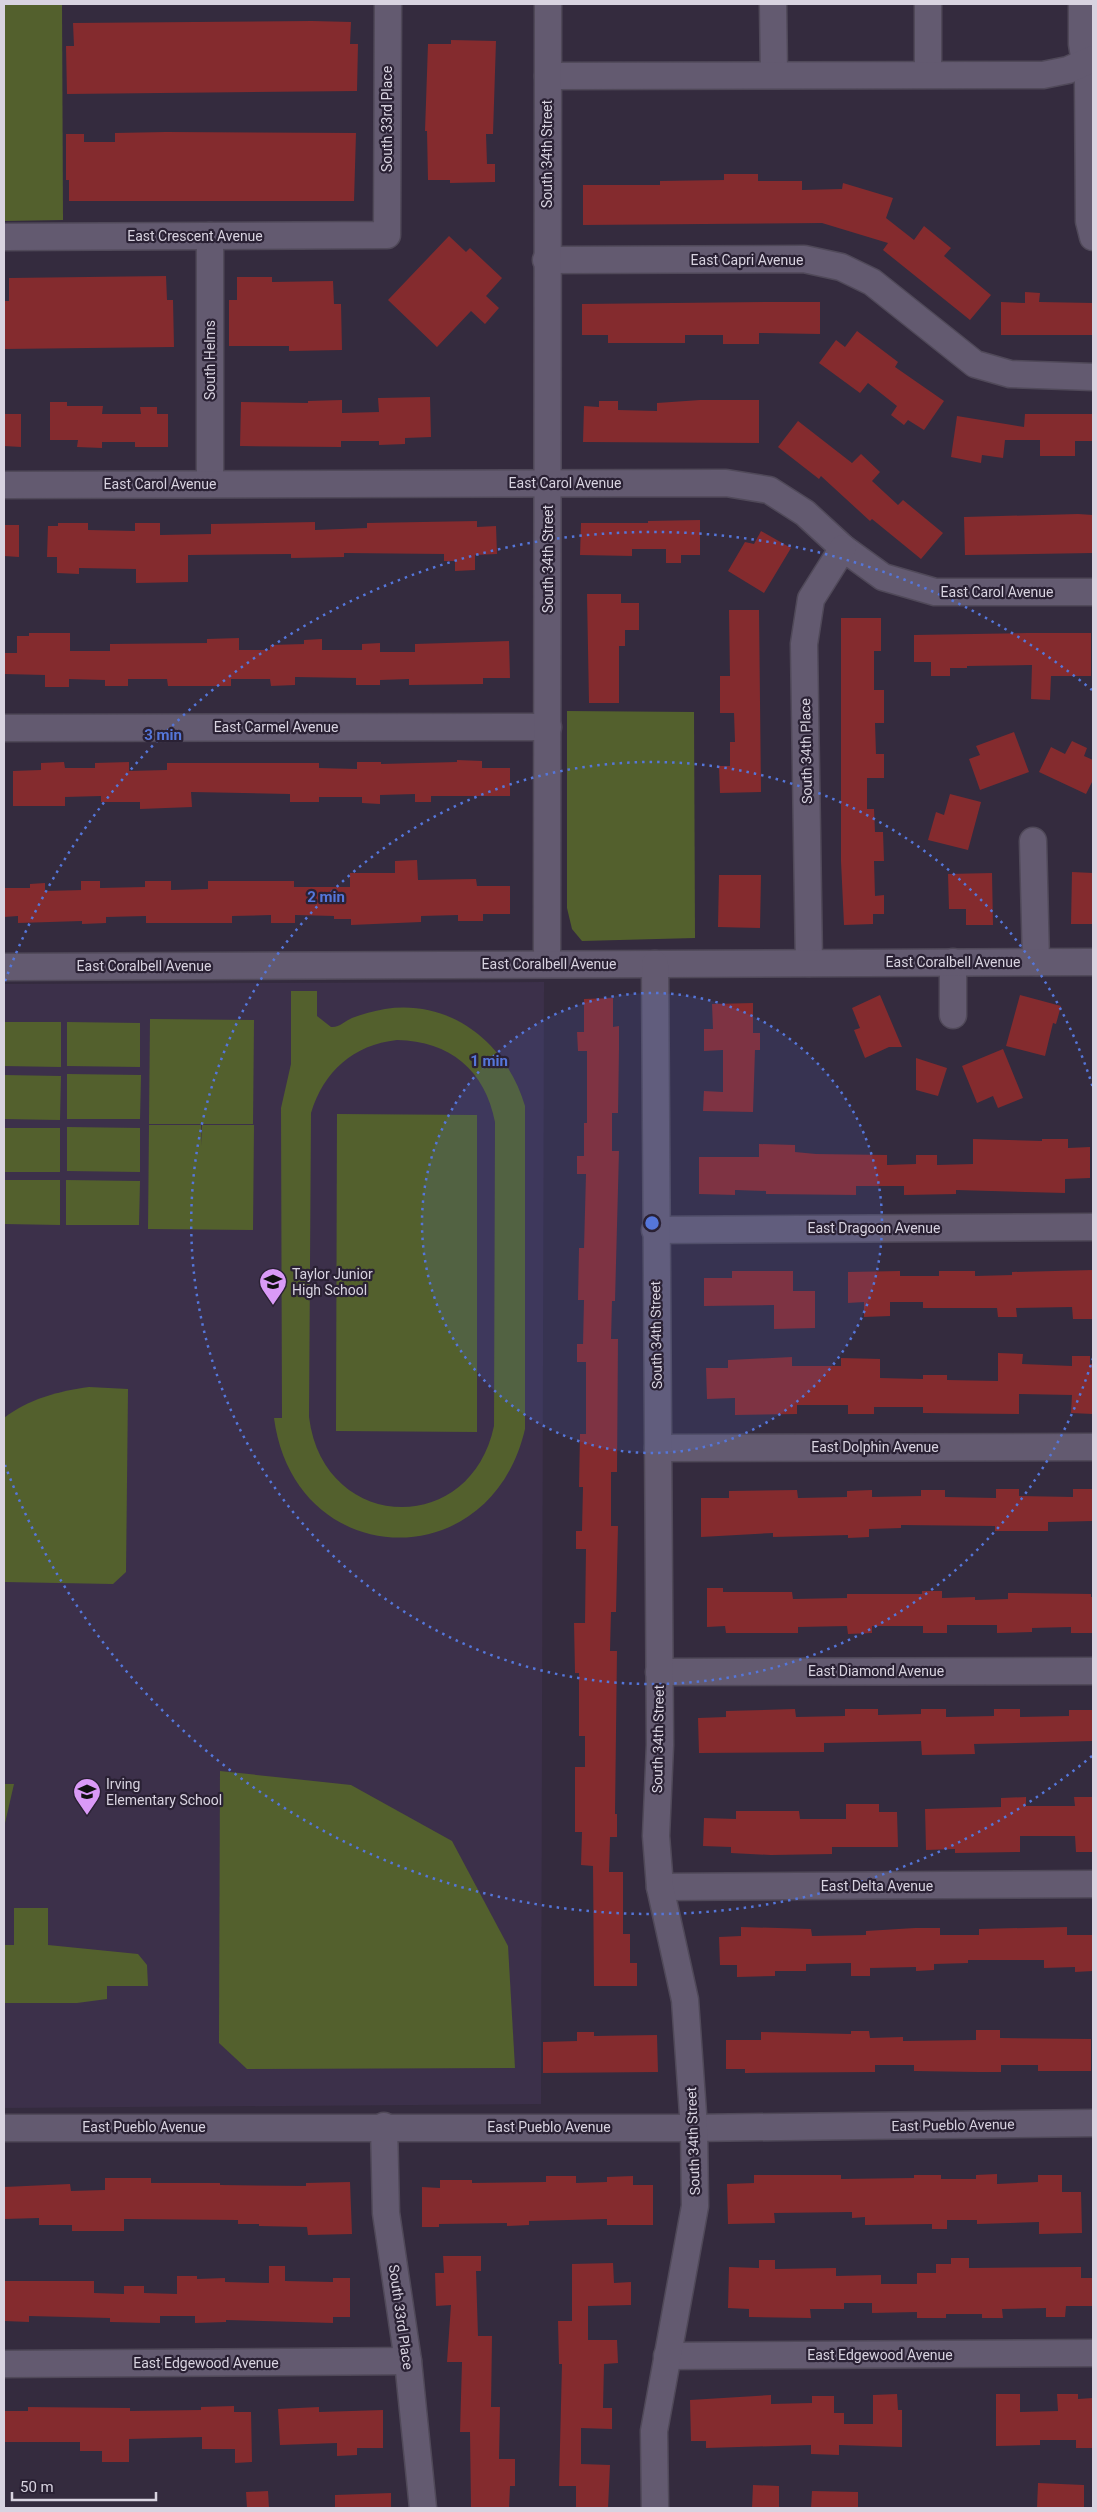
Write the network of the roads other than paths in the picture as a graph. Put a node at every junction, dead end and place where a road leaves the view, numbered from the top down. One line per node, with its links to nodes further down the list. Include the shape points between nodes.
1 (388, 4): 10 (street, South 33rd Place)
2 (548, 4): 9 (street, South 34th Street)
3 (773, 4): 8 (street)
4 (928, 4): 7 (street)
5 (1082, 4): 6 (street, via 1082,44)
6 (1089, 60): 7 (street, via 1061,72 1043,75); 13 (street, via 1089,221)
7 (928, 74): 8 (street)
8 (774, 75): 9 (street)
9 (548, 76): 14 (street, South 34th Street)
10 (387, 235): 11 (street, East Crescent Avenue)
11 (210, 236): 12 (street, East Crescent Avenue); 17 (street, South Helms)
12 (4, 237)
13 (1093, 237)
14 (546, 260): 15 (street, East Capri Avenue, via 804,259 841,267 872,282 975,364 1010,374); 16 (street, South 34th Street)
15 (1093, 377)
16 (548, 483): 17 (street, East Carol Avenue); 19 (street, East Carol Avenue, via 726,483 769,490 805,513); 21 (street, South 34th Street)
17 (210, 484): 18 (street, East Carol Avenue)
18 (4, 485)
19 (843, 548): 20 (street, East Carol Avenue, via 883,577 935,592); 27 (street, South 34th Place, via 811,599 804,644)
20 (1093, 592)
21 (548, 727): 22 (street, East Carmel Avenue); 28 (street, South 34th Street)
22 (4, 728)
23 (1033, 841): 25 (street)
24 (953, 962): 25 (street, East Coralbell Avenue); 27 (street, East Coralbell Avenue); 31 (street)
25 (1036, 962): 26 (street, East Coralbell Avenue)
26 (1093, 962)
27 (809, 963): 29 (street, East Coralbell Avenue)
28 (547, 964): 29 (street, East Coralbell Avenue); 30 (street, East Coralbell Avenue)
29 (655, 964): 33 (street, South 34th Street)
30 (4, 966)
31 (953, 1015)
32 (1093, 1227): 33 (street, East Dragoon Avenue)
33 (655, 1230): 35 (street, South 34th Street)
34 (1093, 1447): 35 (street, East Dolphin Avenue)
35 (658, 1448): 37 (street, South 34th Street)
36 (1093, 1670): 37 (street, East Diamond Avenue)
37 (659, 1672): 39 (street, South 34th Street, via 656,1836)
38 (1093, 1884): 39 (street, East Delta Avenue)
39 (660, 1887): 43 (street, South 34th Street, via 685,2000)
40 (1093, 2123): 43 (street, East Pueblo Avenue)
41 (384, 2126): 42 (street, East Pueblo Avenue); 43 (street, East Pueblo Avenue); 46 (street, South 33rd Place, via 386,2213)
42 (4, 2128)
43 (694, 2128): 45 (street, South 34th Street, via 695,2206)
44 (1093, 2353): 45 (street, East Edgewood Avenue)
45 (667, 2356): 49 (street, South 34th Street, via 654,2431)
46 (408, 2361): 47 (street, East Edgewood Avenue); 48 (street, South 33rd Place)
47 (4, 2364)
48 (423, 2508)
49 (655, 2508)

